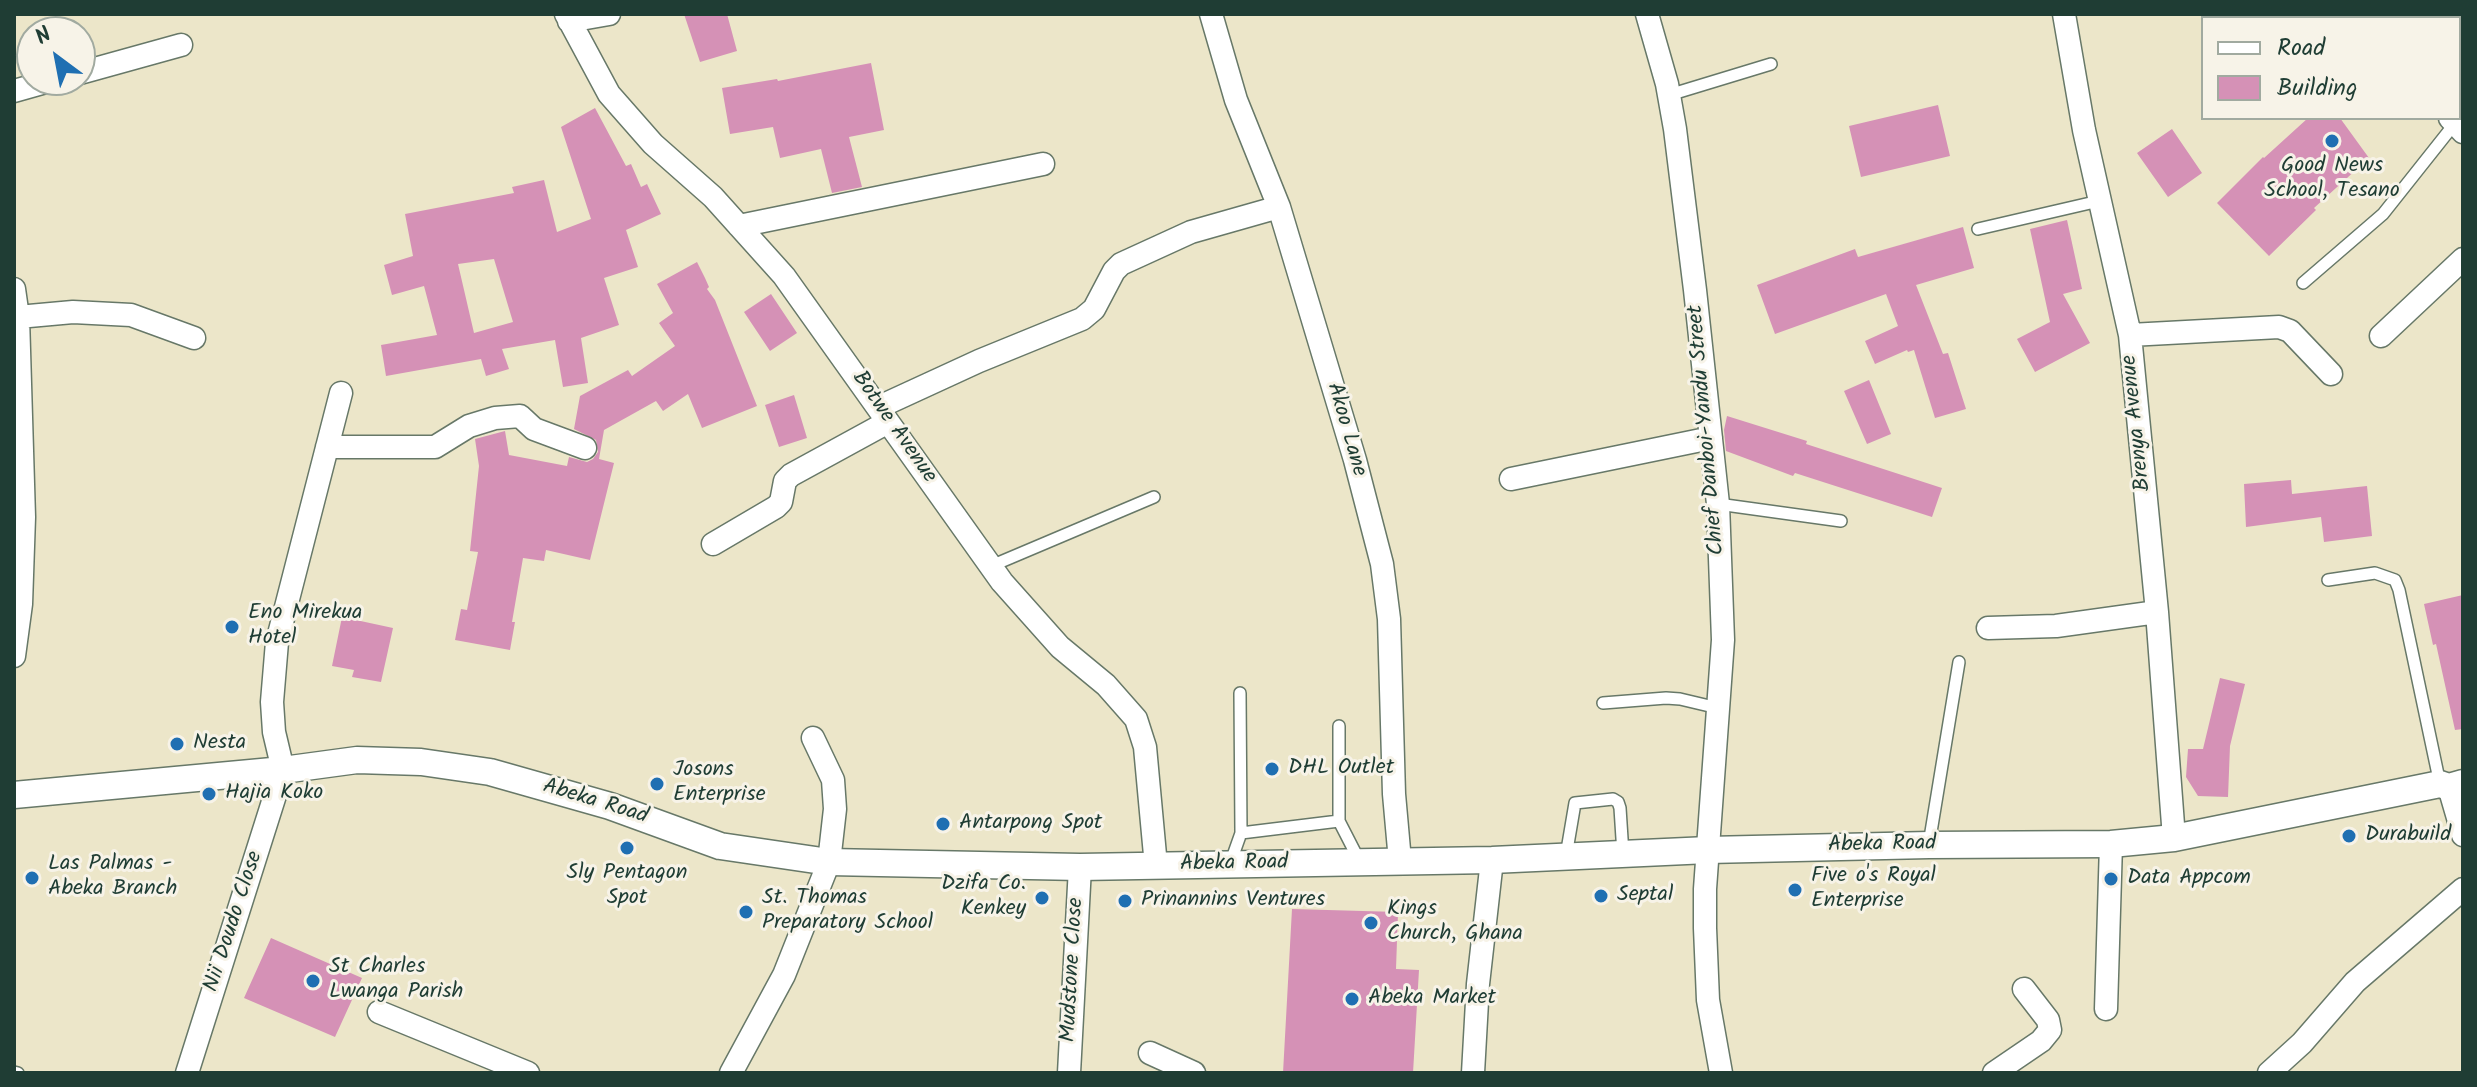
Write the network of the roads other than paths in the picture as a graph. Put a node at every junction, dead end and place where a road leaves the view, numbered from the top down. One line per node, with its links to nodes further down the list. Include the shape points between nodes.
1 (609, 14): 5 (street)
2 (1211, 14): 13 (street, Akoo Lane, via 1236,100)
3 (1647, 14): 9 (street, Chief Danboi-Yandu Street)
4 (2064, 14): 12 (street, Brenya Avenue)
5 (567, 18): 14 (street, Botwe Avenue, via 609,94)
6 (181, 45): 8 (street)
7 (1771, 64): 9 (lane)
8 (96, 69)
9 (1669, 95): 26 (street, Chief Danboi-Yandu Street)
10 (2457, 122): 17 (lane, via 2383,214)
11 (1043, 164): 14 (street)
12 (2099, 201): 15 (lane); 20 (street, Brenya Avenue)
13 (1279, 207): 25 (street, via 1191,232 1121,264 1094,309 1082,319 979,361); 58 (street, Akoo Lane, via 1382,564)
14 (739, 226): 25 (street, Botwe Avenue, via 784,276)
15 (1978, 229)
16 (2463, 259): 21 (street)
17 (2303, 283)
18 (14, 289): 19 (street)
19 (18, 317): 22 (street, via 73,312 131,315); 38 (street, via 24,517)
20 (2130, 335): 23 (street, via 2279,327 2290,331); 36 (street, Brenya Avenue)
21 (2381, 336)
22 (194, 338)
23 (2331, 374)
24 (341, 393): 27 (street)
25 (884, 415): 33 (street, via 791,475 776,507); 34 (street, Botwe Avenue)
26 (1711, 438): 29 (street); 31 (street, Chief Danboi-Yandu Street)
27 (327, 447): 28 (street, via 435,447 469,426 520,416 534,429); 45 (street, via 277,642 272,702)
28 (585, 448)
29 (1511, 479)
30 (1154, 497): 34 (lane)
31 (1718, 504): 32 (lane); 42 (street, Chief Danboi-Yandu Street, via 1723,640)
32 (1841, 521)
33 (713, 544)
34 (991, 566): 62 (street, Botwe Avenue, via 1060,647 1106,685 1136,719 1145,747)
35 (2328, 580): 46 (lane, via 2375,573 2395,580)
36 (2157, 612): 37 (street, via 2078,624); 51 (street, Brenya Avenue)
37 (1988, 628)
38 (14, 656)
39 (1959, 662): 53 (lane)
40 (1240, 693): 49 (lane)
41 (1603, 703): 42 (lane, via 1666,698)
42 (1718, 708): 54 (street, Chief Danboi-Yandu Street)
43 (1339, 726): 48 (lane)
44 (813, 738): 59 (street, via 833,780)
45 (283, 770): 47 (street, Abeka Road); 59 (street, Abeka Road, via 357,760 490,772 610,806 720,846); 69 (street, Nii Doudo Close)
46 (2450, 785): 50 (street); 51 (street, Abeka Road)
47 (14, 795)
48 (1339, 821): 49 (lane); 60 (lane)
49 (1241, 833): 61 (lane)
50 (2463, 835)
51 (2174, 838): 52 (street, Abeka Road)
52 (2111, 844): 53 (street, Abeka Road); 66 (street)
53 (1929, 845): 54 (street, Abeka Road)
54 (1708, 850): 55 (street, Abeka Road); 75 (street, Chief Danboi-Yandu Street, via 1708,1000)
55 (1623, 854): 56 (street, Abeka Road); 56 (lane, via 1620,808 1613,799 1575,803)
56 (1566, 857): 57 (street, Abeka Road)
57 (1492, 860): 58 (street, Abeka Road); 74 (street)
58 (1400, 861): 60 (street, Abeka Road)
59 (829, 862): 63 (street, Abeka Road); 71 (street, via 784,975)
60 (1360, 862): 61 (street, Abeka Road)
61 (1230, 865): 62 (street, Abeka Road)
62 (1156, 866): 63 (street, Abeka Road)
63 (1080, 867): 72 (street, Mudstone Close)
64 (2463, 889): 77 (street, via 2355,982)
65 (2024, 989): 76 (street, via 2050,1030)
66 (2106, 1009)
67 (379, 1012): 70 (street)
68 (1150, 1053): 73 (street)
69 (187, 1073)
70 (528, 1073)
71 (731, 1073)
72 (1069, 1073)
73 (1194, 1073)
74 (1473, 1073)
75 (1721, 1073)
76 (1994, 1073)
77 (2269, 1073)

